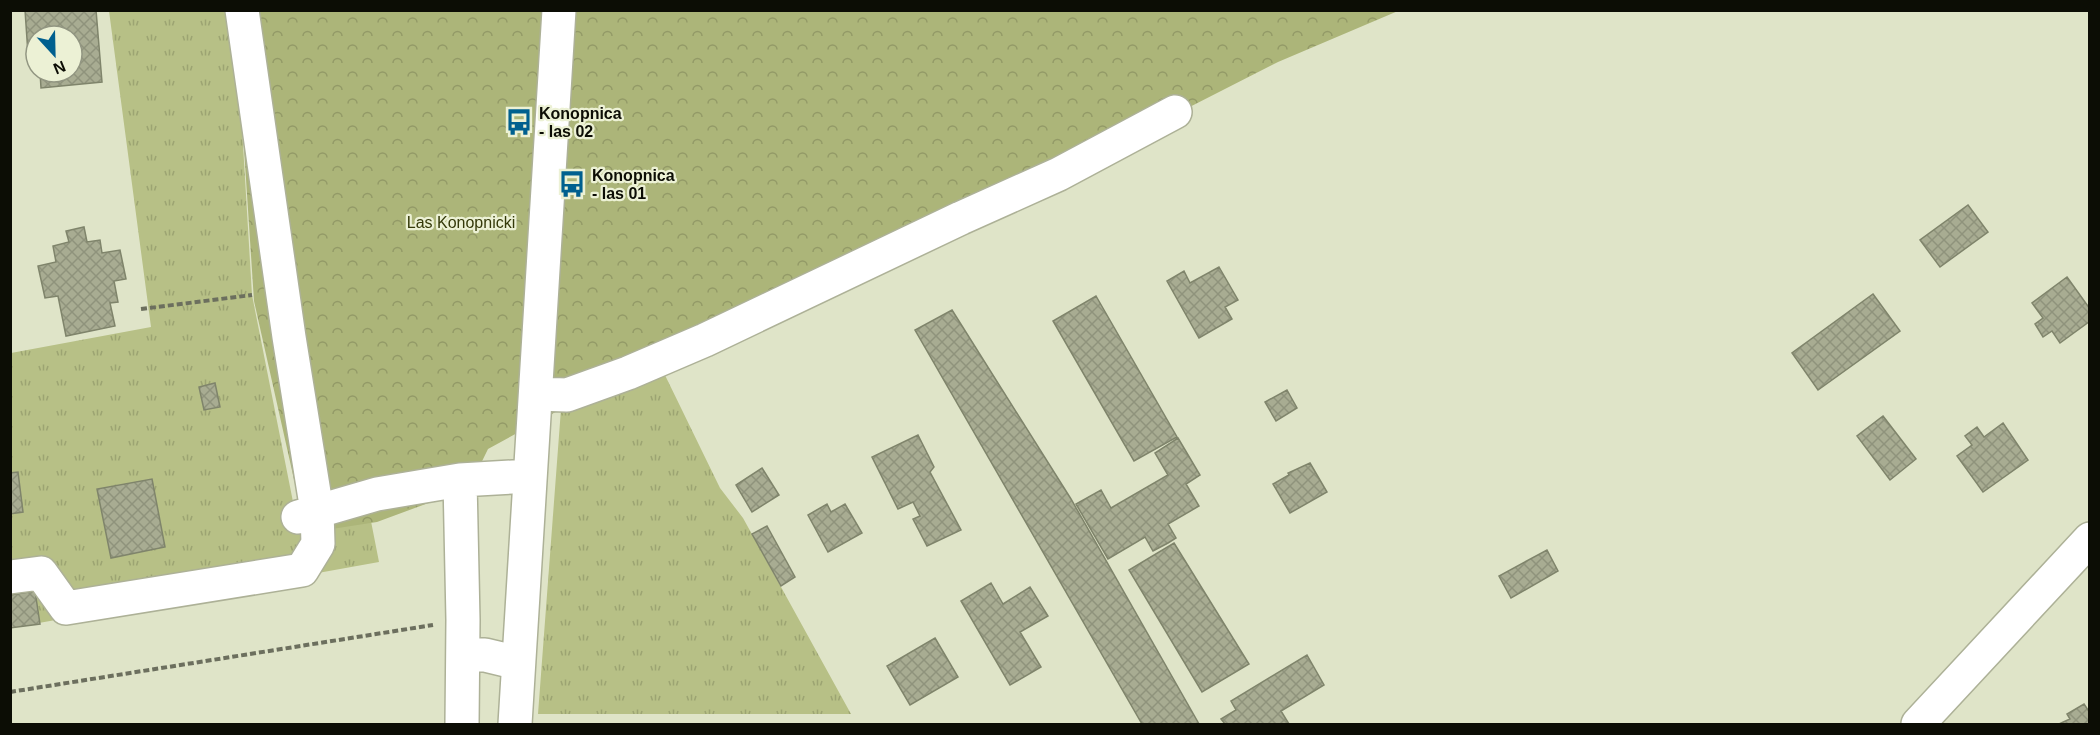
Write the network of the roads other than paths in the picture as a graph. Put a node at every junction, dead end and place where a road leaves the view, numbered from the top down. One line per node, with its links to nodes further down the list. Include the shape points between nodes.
1 (242, 10): 7 (street, via 289,337)
2 (559, 10): 4 (street)
3 (1175, 112): 4 (street, via 1059,174 705,340 567,395)
4 (536, 394): 5 (street)
5 (530, 476): 6 (street); 11 (street)
6 (460, 480): 7 (street, via 377,494); 10 (street)
7 (307, 514): 9 (street, via 318,544 302,570 66,608 41,573)
8 (2090, 539): 14 (street)
9 (10, 577)
10 (463, 655): 11 (street, via 485,655); 12 (street)
11 (518, 663): 13 (street)
12 (462, 724)
13 (515, 724)
14 (1918, 724)

